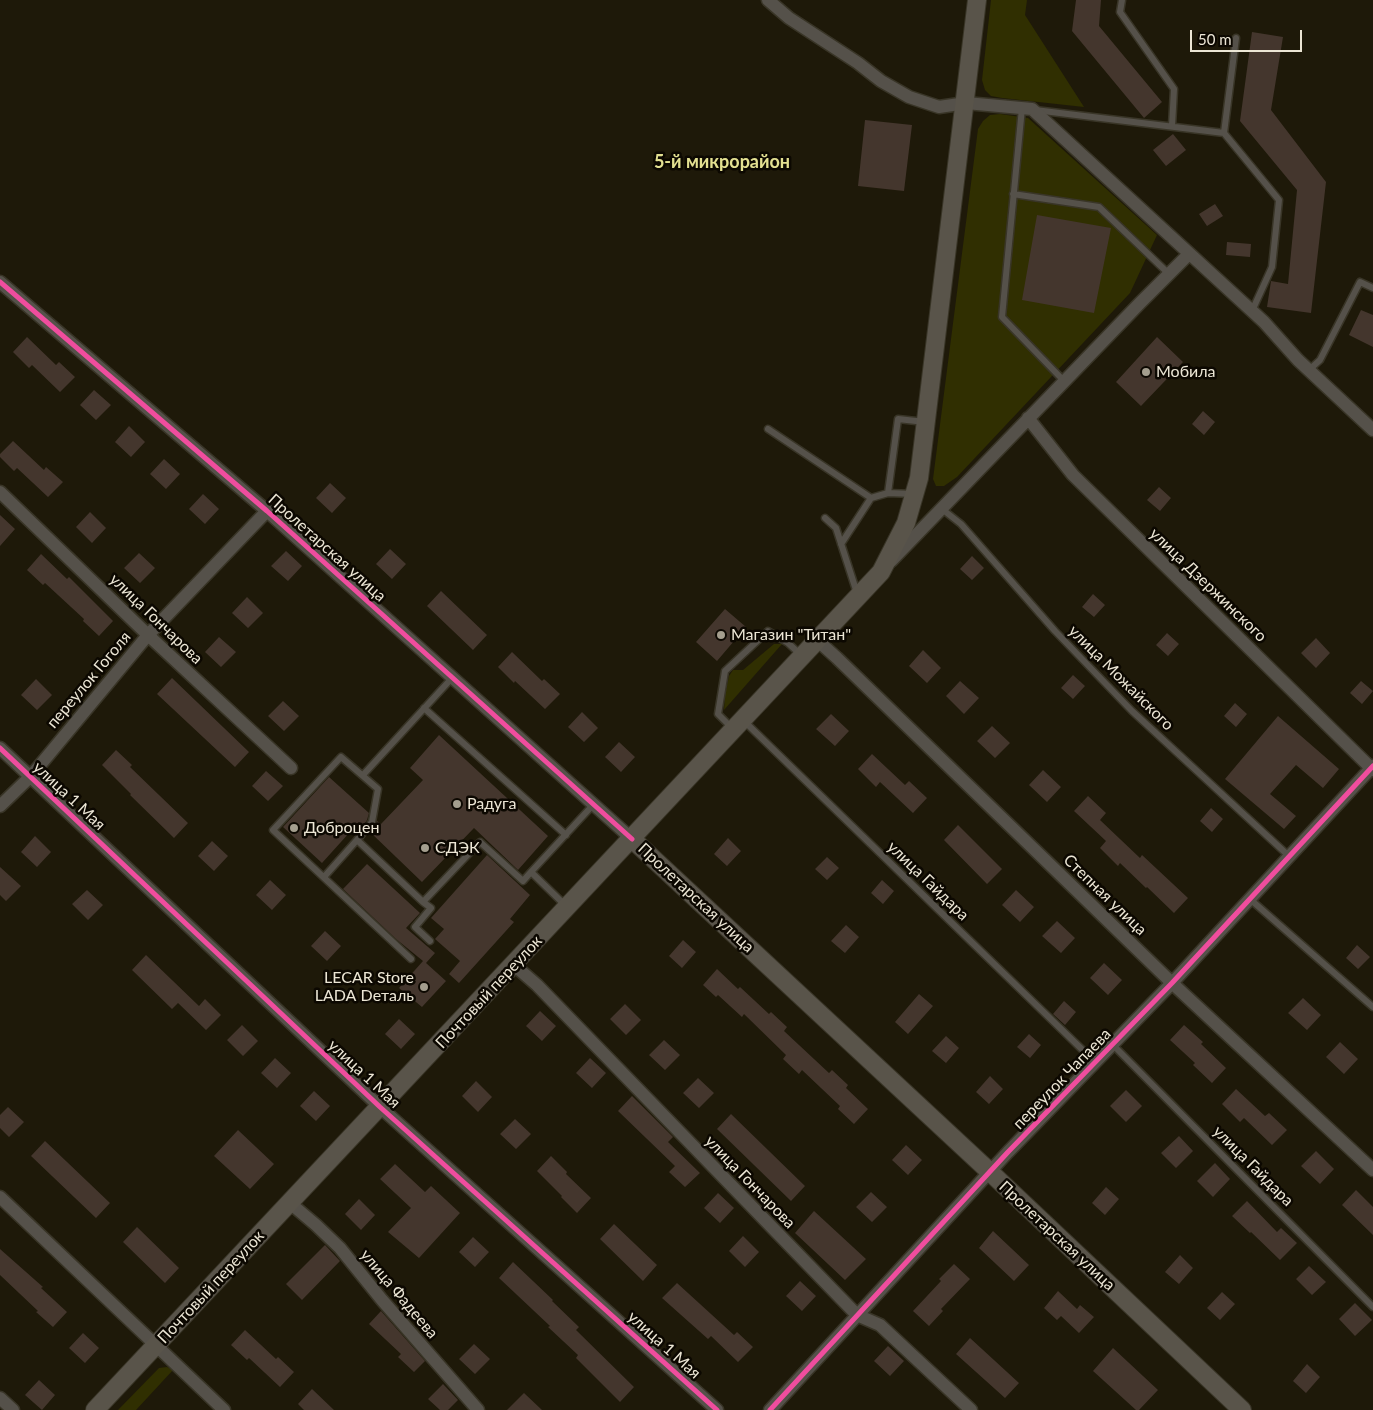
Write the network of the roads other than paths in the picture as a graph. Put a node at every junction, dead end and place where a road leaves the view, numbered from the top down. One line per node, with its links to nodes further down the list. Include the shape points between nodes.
1 (768, 0): 5 (street, via 789,18 909,97 939,107)
2 (978, 0): 5 (main road, Почтовый переулок)
3 (1122, 0): 7 (lane, via 1120,12 1174,89)
4 (1236, 38): 8 (lane)
5 (966, 103): 6 (street); 18 (main road, Почтовый переулок)
6 (1027, 109): 7 (lane); 9 (lane); 10 (street)
7 (1172, 126): 8 (lane)
8 (1224, 133): 14 (lane, via 1280,200 1272,267)
9 (1013, 194): 11 (lane, via 1099,207); 16 (lane, via 1002,317)
10 (1189, 254): 11 (street); 14 (street)
11 (1169, 274): 16 (street)
12 (0, 282): 26 (street, Пролетарская улица)
13 (1373, 288): 15 (lane, via 1360,282 1320,360)
14 (1252, 311): 15 (street)
15 (1309, 370): 20 (street)
16 (1064, 381): 17 (street)
17 (1028, 418): 25 (street); 39 (street, улица Дзержинского, via 1073,475)
18 (926, 422): 22 (lane, via 898,419); 23 (main road, Почтовый переулок)
19 (768, 429): 24 (lane)
20 (1373, 430)
21 (0, 492): 31 (street, улица Гончарова)
22 (888, 493): 23 (lane); 24 (lane)
23 (915, 494): 29 (main road, Почтовый переулок, via 906,523)
24 (871, 498): 28 (lane)
25 (942, 509): 29 (street); 47 (lane, улица Можайского, via 961,524 1055,631 1132,711)
26 (267, 511): 31 (street, переулок Гоголя); 34 (street, Пролетарская улица)
27 (825, 518): 28 (lane, via 836,528)
28 (841, 544): 30 (lane)
29 (881, 572): 30 (main road, Почтовый переулок)
30 (858, 596): 32 (main road, Почтовый переулок)
31 (148, 635): 38 (street, улица Гончарова); 41 (street, переулок Гоголя)
32 (817, 640): 33 (main road, Почтовый переулок); 56 (street, Степная улица)
33 (802, 656): 36 (main road, Почтовый переулок); 36 (lane, улица Гайдара, via 768,631 725,671 718,714)
34 (452, 678): 35 (lane); 42 (street, Пролетарская улица)
35 (424, 708): 40 (lane); 44 (lane)
36 (738, 725): 45 (main road, Почтовый переулок); 59 (lane, улица Гайдара)
37 (0, 748): 41 (street, улица 1 Мая)
38 (291, 768)
39 (1372, 768): 47 (street, переулок Чапаева)
40 (363, 775): 46 (lane, via 378,789 372,822); 49 (lane, via 341,757 273,830)
41 (31, 776): 43 (street, переулок Гоголя); 60 (street, улица 1 Мая)
42 (593, 805): 44 (lane); 45 (street, Пролетарская улица)
43 (0, 806)
44 (566, 834): 48 (lane)
45 (632, 839): 52 (main road, Почтовый переулок); 62 (main road, Пролетарская улица)
46 (357, 840): 49 (lane); 51 (lane)
47 (1290, 857): 50 (street, переулок Чапаева)
48 (530, 872): 51 (lane, via 523,881 480,842); 52 (lane)
49 (324, 877): 54 (lane)
50 (1251, 900): 56 (street, переулок Чапаева); 57 (lane)
51 (423, 902): 53 (lane, via 431,908 415,926)
52 (568, 908): 55 (main road, Почтовый переулок)
53 (430, 941)
54 (411, 959)
55 (514, 965): 60 (main road, Почтовый переулок); 66 (street, улица Гончарова)
56 (1172, 983): 58 (street, переулок Чапаева); 61 (street, Степная улица)
57 (1373, 1008)
58 (1113, 1045): 59 (street, переулок Чапаева); 65 (lane, улица Гайдара)
59 (1095, 1062): 62 (street, переулок Чапаева)
60 (380, 1107): 64 (main road, Почтовый переулок); 73 (street, улица 1 Мая)
61 (1373, 1170)
62 (990, 1172): 66 (street, переулок Чапаева); 76 (main road, Пролетарская улица)
63 (0, 1197): 67 (street)
64 (290, 1203): 67 (main road, Почтовый переулок); 72 (street, улица Фадеева, via 340,1248)
65 (1373, 1307)
66 (857, 1315): 74 (street, переулок Чапаева); 75 (street, улица Гончарова, via 880,1325)
67 (156, 1346): 70 (main road, Почтовый переулок); 71 (street)
68 (0, 1398): 69 (street)
69 (13, 1410)
70 (95, 1410)
71 (224, 1410)
72 (478, 1410)
73 (717, 1410)
74 (770, 1410)
75 (971, 1410)
76 (1242, 1410)

